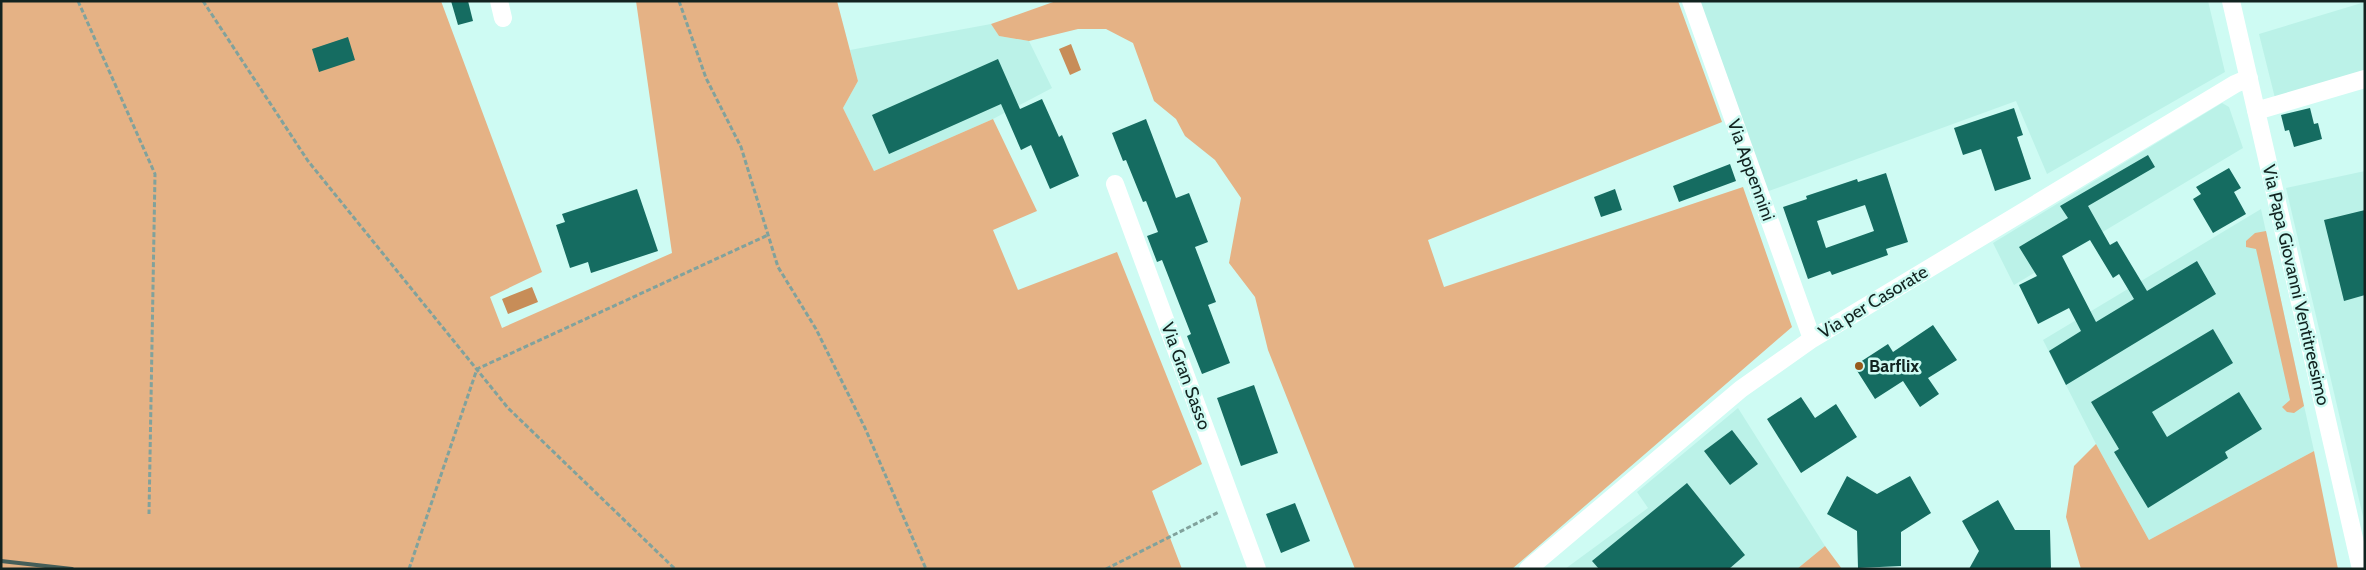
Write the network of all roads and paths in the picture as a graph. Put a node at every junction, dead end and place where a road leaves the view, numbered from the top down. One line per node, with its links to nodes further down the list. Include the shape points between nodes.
1 (78, 1): 14 (path, via 155,174)
2 (203, 1): 12 (path, via 308,161)
3 (679, 1): 10 (path, via 706,78 741,147)
4 (1691, 1): 11 (street, Via Appennini)
5 (2231, 1): 6 (street, Via Papa Giovanni Ventitreesimo)
6 (2248, 78): 8 (street, Via Papa Giovanni Ventitreesimo); 11 (street, Via per Casorate)
7 (2365, 79): 8 (street)
8 (2256, 111): 15 (street, Via Papa Giovanni Ventitreesimo)
9 (1115, 184): 13 (street, Via Gran Sasso)
10 (768, 235): 12 (path); 18 (path, via 778,267 816,328 865,428)
11 (1812, 339): 21 (street, Via per Casorate, via 1742,389)
12 (477, 369): 16 (path); 17 (path, via 508,408)
13 (1233, 505): 19 (path); 20 (street, Via Gran Sasso)
14 (149, 514)
15 (2360, 547): 22 (street, Via Papa Giovanni Ventitreesimo)
16 (409, 569)
17 (675, 569)
18 (926, 569)
19 (1106, 569)
20 (1257, 569)
21 (1528, 569)
22 (2361, 569)

